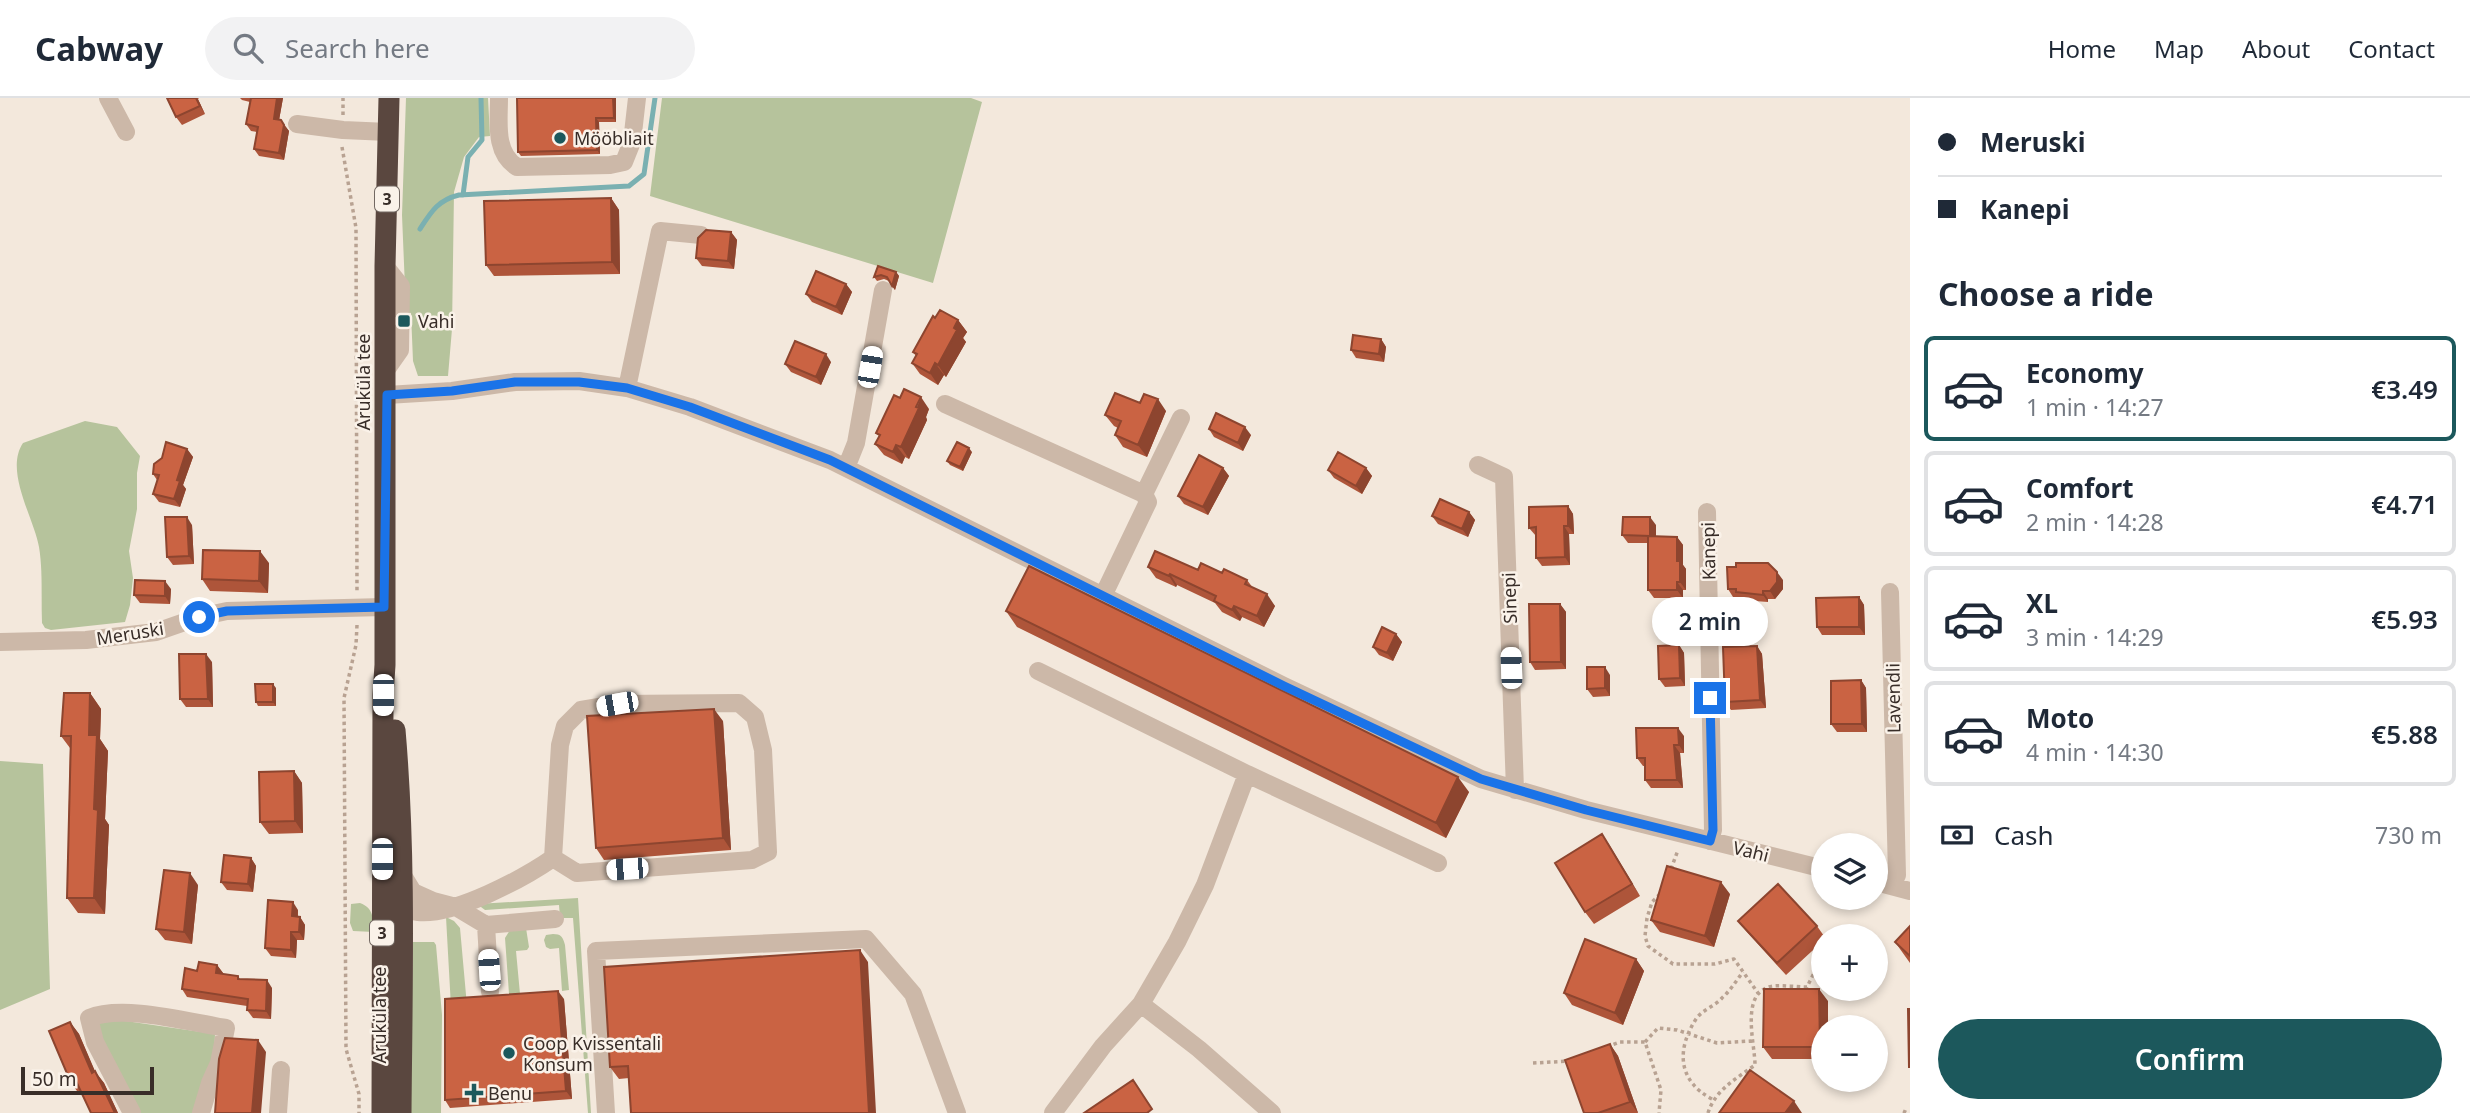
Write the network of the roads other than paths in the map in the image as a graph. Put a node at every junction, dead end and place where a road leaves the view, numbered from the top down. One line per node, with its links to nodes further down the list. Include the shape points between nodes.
1 (108, 98): 6 (street)
2 (389, 98): 7 (highway, Aruküla tee / 3)
3 (499, 98): 4 (street, via 500,145 508,162 517,167 624,162 632,142)
4 (637, 98)
5 (297, 124): 7 (street)
6 (126, 132)
7 (388, 132): 11 (highway, Aruküla tee / 3)
8 (701, 234): 10 (street, via 660,231)
9 (883, 290): 15 (street, via 856,443)
10 (627, 388): 11 (street, Vahi, via 515,382); 15 (street, Vahi, via 690,407)
11 (387, 395): 20 (highway, Aruküla tee / 3)
12 (944, 404): 16 (street)
13 (1181, 418): 16 (street)
14 (1478, 465): 25 (street, Sinepi, via 1504,477)
15 (846, 468): 19 (street, Vahi)
16 (1144, 494): 19 (street, via 1148,502)
17 (1707, 512): 27 (street, Kanepi)
18 (1890, 592): 32 (street, Lavendli, via 1897,875)
19 (1103, 596): 25 (street, Vahi, via 1481,779)
20 (384, 607): 21 (street, Meruski, via 227,611 156,632 86,640); 22 (highway, Aruküla tee / 3)
21 (0, 642)
22 (385, 665): 26 (highway, Aruküla tee / 3); 31 (highway, Aruküla tee / 3, via 400,788)
23 (1038, 671): 24 (street)
24 (1247, 774): 29 (street); 41 (street, via 1205,885)
25 (1515, 790): 27 (street, Vahi)
26 (382, 840): 35 (street, via 393,892); 39 (highway, Aruküla tee / 3)
27 (1710, 841): 30 (street, Vahi)
28 (553, 858): 28 (street, via 560,745 565,726 581,710 617,704 739,703 755,717 763,750 768,852 752,860 577,873); 36 (street, via 523,878)
29 (1438, 863)
30 (1811, 866)
31 (402, 874): 35 (highway, Aruküla tee / 3); 35 (street)
32 (1888, 881)
33 (1888, 885): 34 (street)
34 (1910, 891)
35 (418, 906): 36 (street); 39 (highway, Aruküla tee / 3)
36 (456, 907): 38 (street)
37 (555, 919): 38 (street)
38 (486, 925): 40 (street)
39 (392, 929): 46 (highway, Aruküla tee / 3); 47 (highway, Aruküla tee / 3)
40 (490, 992)
41 (1141, 1004): 50 (street); 51 (street)
42 (281, 1070): 45 (street)
43 (132, 1113): 44 (street, via 95,1042 89,1018 103,1012 226,1028)
44 (201, 1113)
45 (278, 1113)
46 (382, 1113)
47 (401, 1113)
48 (606, 1113): 49 (street, via 596,951 866,939 913,994)
49 (957, 1113)
50 (1053, 1113)
51 (1272, 1113)

